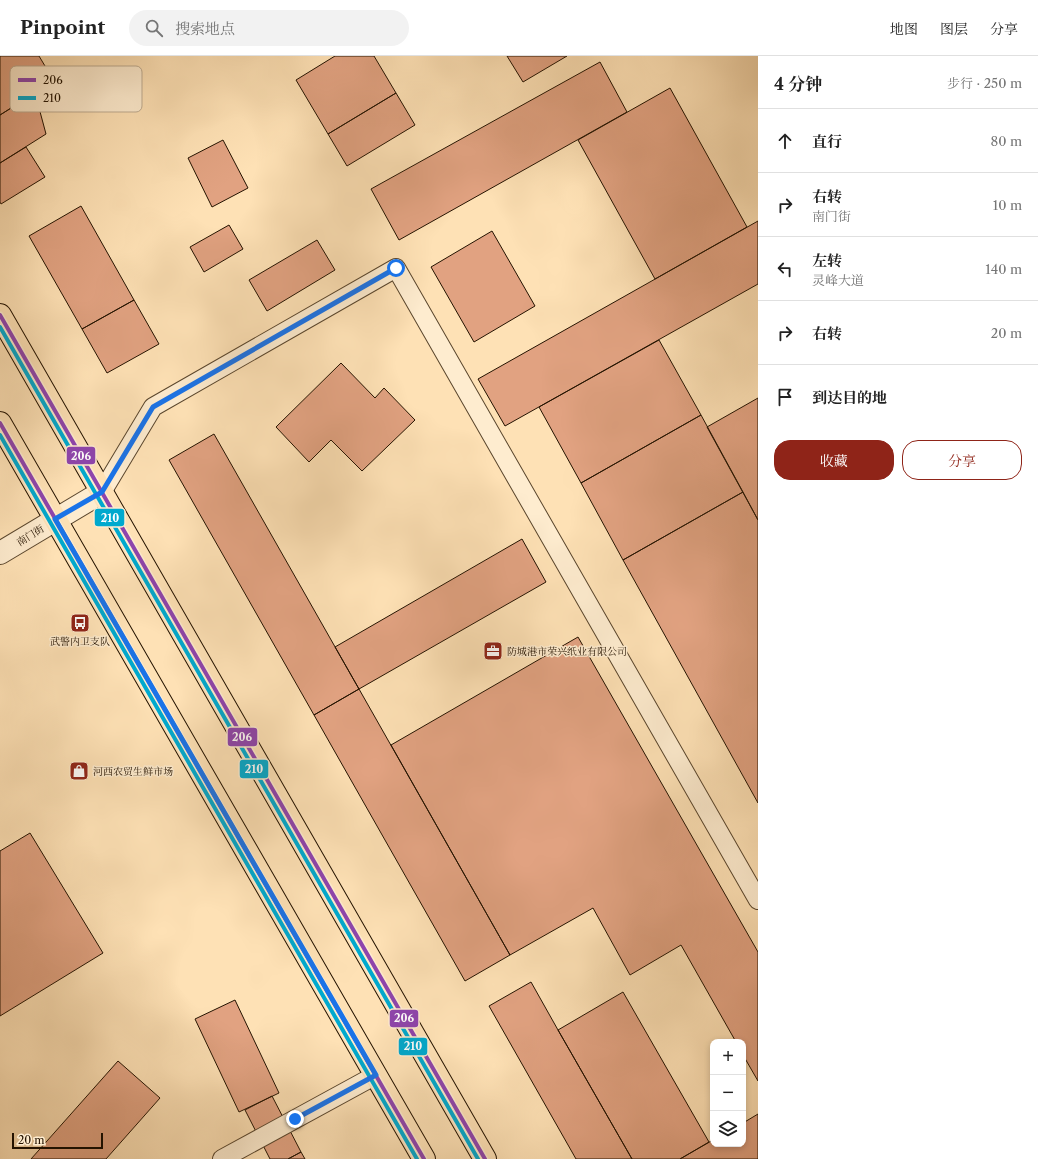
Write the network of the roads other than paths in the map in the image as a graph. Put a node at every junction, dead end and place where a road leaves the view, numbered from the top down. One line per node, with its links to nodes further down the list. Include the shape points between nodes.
1 (0, 315): 3 (main road)
2 (0, 423): 4 (main road)
3 (102, 492): 4 (street, 南门街); 6 (lane, via 153,407 396,268); 10 (main road)
4 (55, 519): 5 (street, 南门街); 7 (main road)
5 (0, 553)
6 (758, 900)
7 (376, 1075): 8 (lane); 9 (main road)
8 (222, 1159)
9 (424, 1159)
10 (485, 1159)

